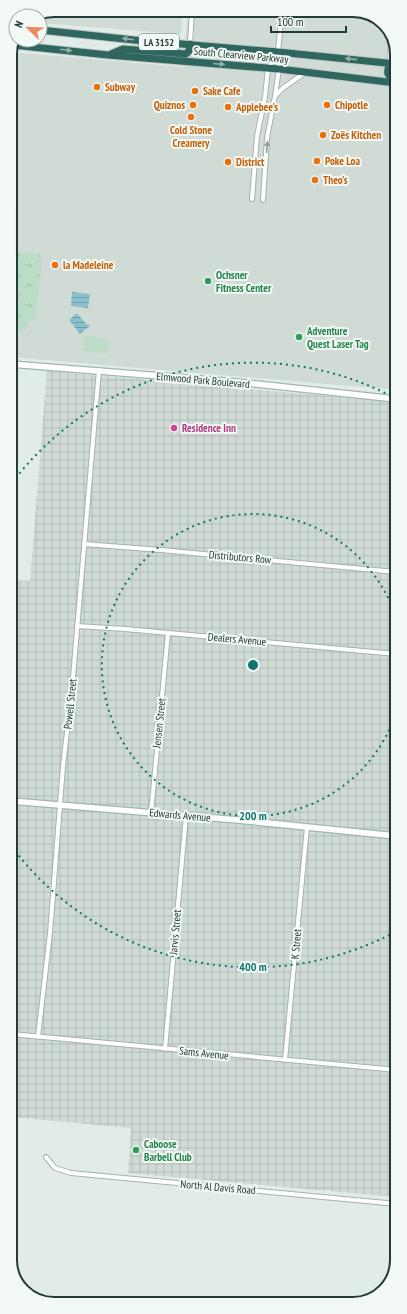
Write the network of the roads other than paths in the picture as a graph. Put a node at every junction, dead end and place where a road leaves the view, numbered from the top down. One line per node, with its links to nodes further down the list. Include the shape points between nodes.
1 (192, 17): 4 (street)
2 (281, 17): 6 (street)
3 (48, 31): 4 (highway, South Clearview Parkway / LA 3152, one-way to 3)
4 (190, 44): 6 (highway, South Clearview Parkway / LA 3152); 7 (highway, via 186,54 123,49)
5 (42, 48): 7 (highway, South Clearview Parkway / LA 3152, one-way to 7)
6 (278, 52): 8 (highway, South Clearview Parkway / LA 3152, one-way to 6); 10 (street); 11 (street)
7 (108, 55): 10 (highway, South Clearview Parkway / LA 3152, one-way to 10)
8 (390, 64)
9 (390, 67): 13 (highway, via 386,71)
10 (268, 68): 11 (highway, South Clearview Parkway / LA 3152); 16 (street, via 257,136)
11 (279, 69): 12 (highway, South Clearview Parkway / LA 3152); 15 (street)
12 (306, 72): 14 (highway, South Clearview Parkway / LA 3152); 15 (street)
13 (390, 77)
14 (390, 81)
15 (275, 96): 17 (street, one-way to 15, via 267,138)
16 (252, 199)
17 (263, 200)
18 (17, 364): 19 (street, Elmwood Park Boulevard)
19 (99, 370): 20 (street, Elmwood Park Boulevard); 21 (street, Powell Street)
20 (390, 398)
21 (84, 544): 22 (street, Distributors Row); 23 (street, Powell Street)
22 (390, 571)
23 (77, 626): 24 (street, Dealers Avenue); 27 (street, Powell Street)
24 (168, 633): 25 (street, Dealers Avenue); 28 (street, Jensen Street)
25 (390, 653)
26 (17, 801): 27 (street, Edwards Avenue)
27 (60, 805): 28 (street, Edwards Avenue); 33 (street, Powell Street, via 50,933)
28 (151, 813): 29 (street, Edwards Avenue)
29 (186, 816): 30 (street, Edwards Avenue); 34 (street, Jarvis Street)
30 (307, 827): 31 (street, Edwards Avenue); 35 (street, K Street)
31 (390, 835)
32 (17, 1035): 33 (street, Sams Avenue)
33 (38, 1037): 34 (street, Sams Avenue)
34 (164, 1049): 35 (street, Sams Avenue)
35 (285, 1060): 36 (street, Sams Avenue)
36 (390, 1069)
37 (46, 1157): 38 (street, North Al Davis Road, via 55,1168 71,1173)
38 (390, 1202)

